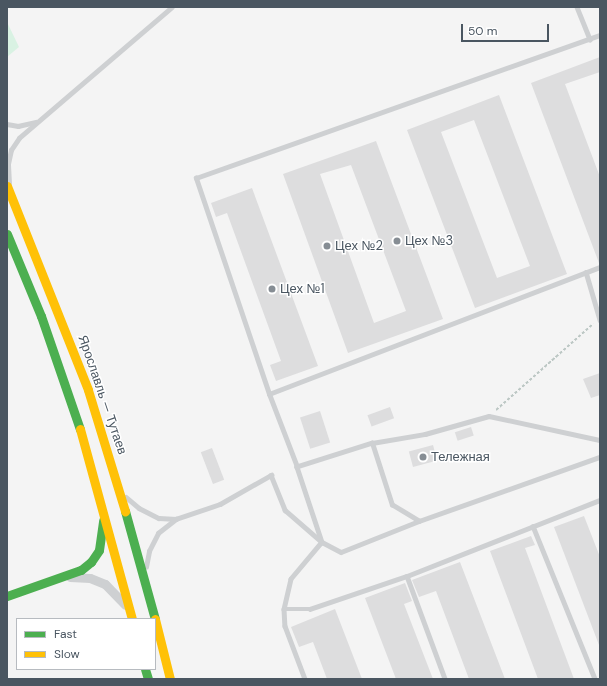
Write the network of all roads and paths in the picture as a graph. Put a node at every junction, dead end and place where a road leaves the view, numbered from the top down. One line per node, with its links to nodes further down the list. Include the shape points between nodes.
1 (172, 7): 5 (lane)
2 (577, 7): 4 (lane)
3 (600, 35): 4 (lane)
4 (590, 39): 12 (lane, via 196,178)
5 (36, 122): 6 (lane, via 18,126); 7 (lane, via 11,150)
6 (7, 124)
7 (9, 190): 18 (main road, Ярославль — Тутаев, via 88,390)
8 (7, 234): 20 (main road, via 41,316 74,410)
9 (600, 267): 10 (lane)
10 (586, 272): 11 (lane); 12 (lane)
11 (599, 320): 13 (path)
12 (269, 394): 17 (lane)
13 (489, 416): 14 (lane); 15 (lane, via 425,434)
14 (600, 440)
15 (372, 443): 17 (lane); 22 (lane, via 392,505)
16 (600, 457): 22 (lane)
17 (297, 467): 24 (lane)
18 (116, 478): 21 (lane, via 125,496 139,508 159,518); 25 (main road, Ярославль — Тутаев)
19 (600, 500): 23 (lane)
20 (103, 508): 27 (main road, via 99,550 91,562); 30 (main road)
21 (176, 519): 24 (lane, via 220,504 271,475 284,510); 25 (lane, via 158,533)
22 (419, 522): 24 (lane, via 341,552)
23 (533, 526): 26 (lane); 36 (lane)
24 (322, 542): 29 (lane, via 291,579)
25 (144, 576): 31 (main road, Ярославль — Тутаев)
26 (406, 576): 29 (lane, via 310,609); 35 (lane)
27 (61, 578): 28 (main road); 30 (street, via 90,578 105,584 116,593)
28 (7, 596)
29 (284, 609): 34 (lane, via 284,626)
30 (131, 616)
31 (155, 618)
32 (156, 623): 33 (main road, Ярославль — Тутаев)
33 (170, 679)
34 (305, 679)
35 (445, 679)
36 (595, 679)

